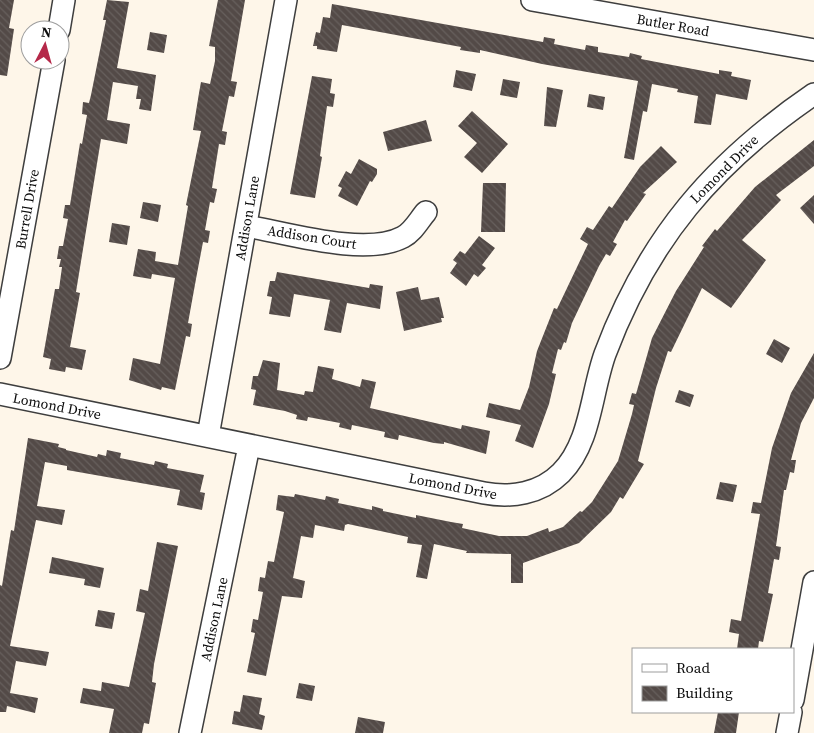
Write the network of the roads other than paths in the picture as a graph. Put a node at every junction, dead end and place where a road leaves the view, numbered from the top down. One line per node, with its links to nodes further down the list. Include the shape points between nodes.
1 (64, 0): 4 (street)
2 (286, 0): 9 (street, Addison Lane)
3 (532, 0): 5 (street, Butler Road)
4 (61, 20)
5 (814, 50)
6 (52, 70): 10 (street, Burrell Drive)
7 (814, 94): 13 (street, Lomond Drive, via 735,154 672,225 640,276 617,323 601,366 580,443 570,462 552,481 528,492 500,496)
8 (426, 212): 9 (street, Addison Court, via 403,237 371,246)
9 (246, 226): 12 (street, Addison Lane)
10 (0, 358)
11 (0, 394): 12 (street, Lomond Drive)
12 (208, 436): 13 (street, Lomond Drive)
13 (249, 446): 17 (street, Addison Lane)
14 (814, 582): 15 (street)
15 (794, 694)
16 (791, 713): 18 (street)
17 (190, 733)
18 (787, 733)

